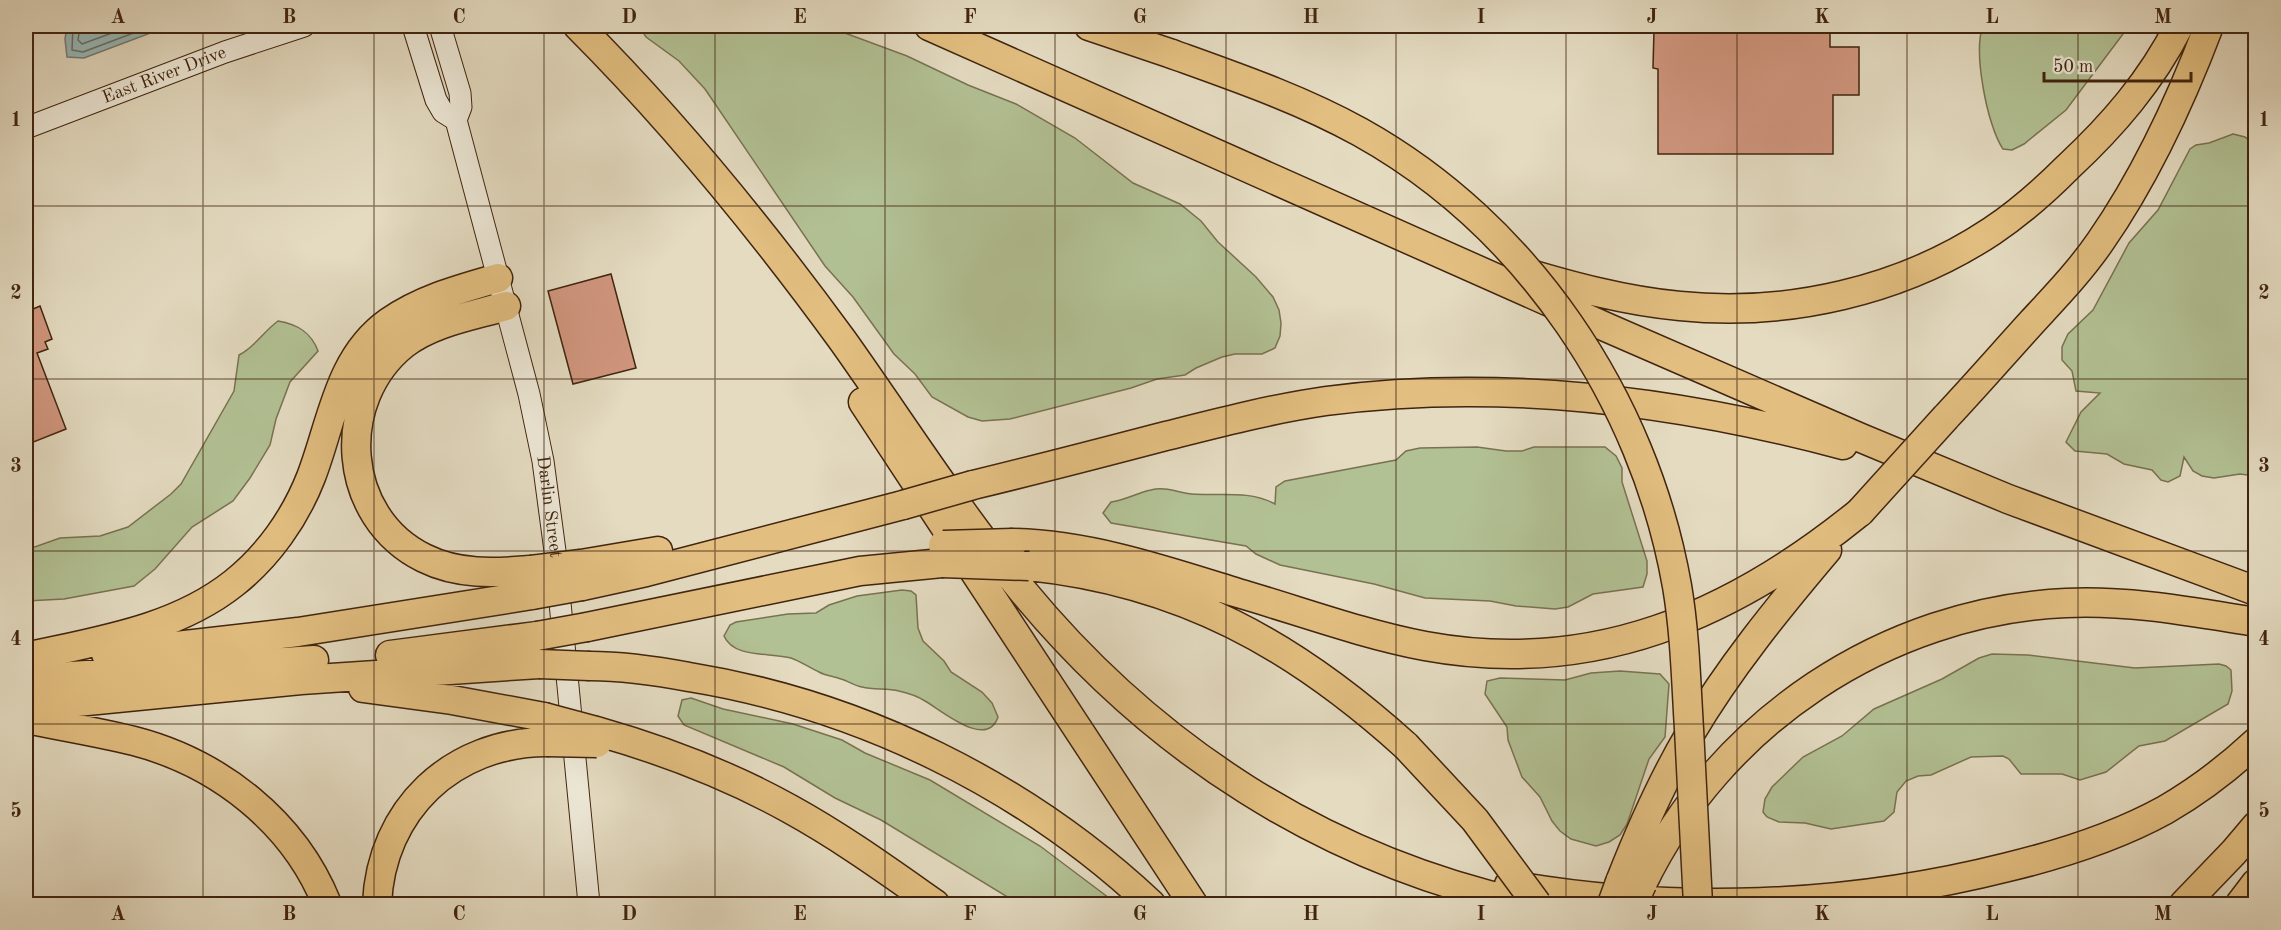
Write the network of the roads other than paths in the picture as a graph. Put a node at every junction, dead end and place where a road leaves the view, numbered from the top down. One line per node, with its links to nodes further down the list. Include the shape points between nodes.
1 (304, 26): 10 (street, East River Drive)
2 (413, 26): 9 (street, Darlin Street, via 436,100 443,112)
3 (440, 26): 9 (street, Darlin Street, via 460,93 461,107)
4 (578, 26): 11 (highway, via 670,124)
5 (929, 26): 12 (highway)
6 (1089, 26): 40 (highway, bridge, via 1248,81 1310,107 1360,132 1413,166 1460,204 1519,261 1590,356 1646,472 1675,579 1684,647)
7 (2179, 26): 12 (highway, via 2130,102 2031,201 1968,245 1923,268 1859,291 1781,306 1683,307 1603,293)
8 (2209, 26): 16 (highway, bridge, via 2159,138 2104,235 2074,275)
9 (456, 120): 13 (street, Darlin Street)
10 (26, 128)
11 (758, 230): 29 (highway, via 842,340 993,553 1099,675 1165,734 1243,788 1328,836); 37 (highway, via 785,291 874,419)
12 (1420, 244): 15 (highway)
13 (498, 278): 14 (street, Darlin Street); 21 (highway, via 421,304 372,337 345,376 311,476 294,512 270,548 234,583 205,603 152,627)
14 (506, 306): 18 (highway, via 430,329 391,356 362,403 356,459 361,485 373,510 392,535 413,552 465,572); 34 (street, Darlin Street, via 543,461)
15 (1968, 483): 18 (highway, bridge, via 1834,443 1702,414 1574,396 1467,391 1370,397 1295,406 1197,428 788,536 648,553 582,575); 19 (highway)
16 (1860, 512): 17 (highway, bridge, via 1772,576 1696,616 1610,643 1519,653 1456,651 1407,642 1125,559 1058,546 1013,543); 31 (highway, via 1752,644 1705,710 1644,823)
17 (937, 554): 22 (highway, bridge, via 834,567 726,599 537,636 399,654); 39 (highway, bridge, via 1080,573 1139,588 1199,609 1279,648 1325,678 1406,746 1475,820)
18 (531, 583): 21 (highway, via 298,632)
19 (2256, 591)
20 (2256, 622): 31 (highway, via 2142,605 2066,603 1985,613 1891,644 1819,683 1750,738 1693,802)
21 (26, 659)
22 (26, 679)
23 (301, 680): 24 (highway); 26 (highway, via 452,700); 36 (highway, bridge, via 539,664 668,673 753,689 813,706 897,738 965,771 1030,809)
24 (26, 706)
25 (26, 718): 32 (highway, via 156,748 228,784 261,809 282,832 312,874)
26 (545, 730): 33 (highway, via 483,753 429,787 406,812 390,840 382,864); 35 (highway, bridge, via 628,740 699,765 788,808)
27 (2256, 742): 29 (highway, via 2190,795 2119,832 2020,864 1908,887 1780,900 1652,902 1568,895)
28 (2256, 826): 41 (highway)
29 (1397, 866): 38 (highway)
30 (2256, 883): 42 (highway)
31 (1627, 894)
32 (327, 904)
33 (377, 904)
34 (589, 904)
35 (935, 904)
36 (1151, 904)
37 (1193, 904)
38 (1525, 904)
39 (1537, 904)
40 (1698, 904)
41 (2184, 904)
42 (2240, 904)

